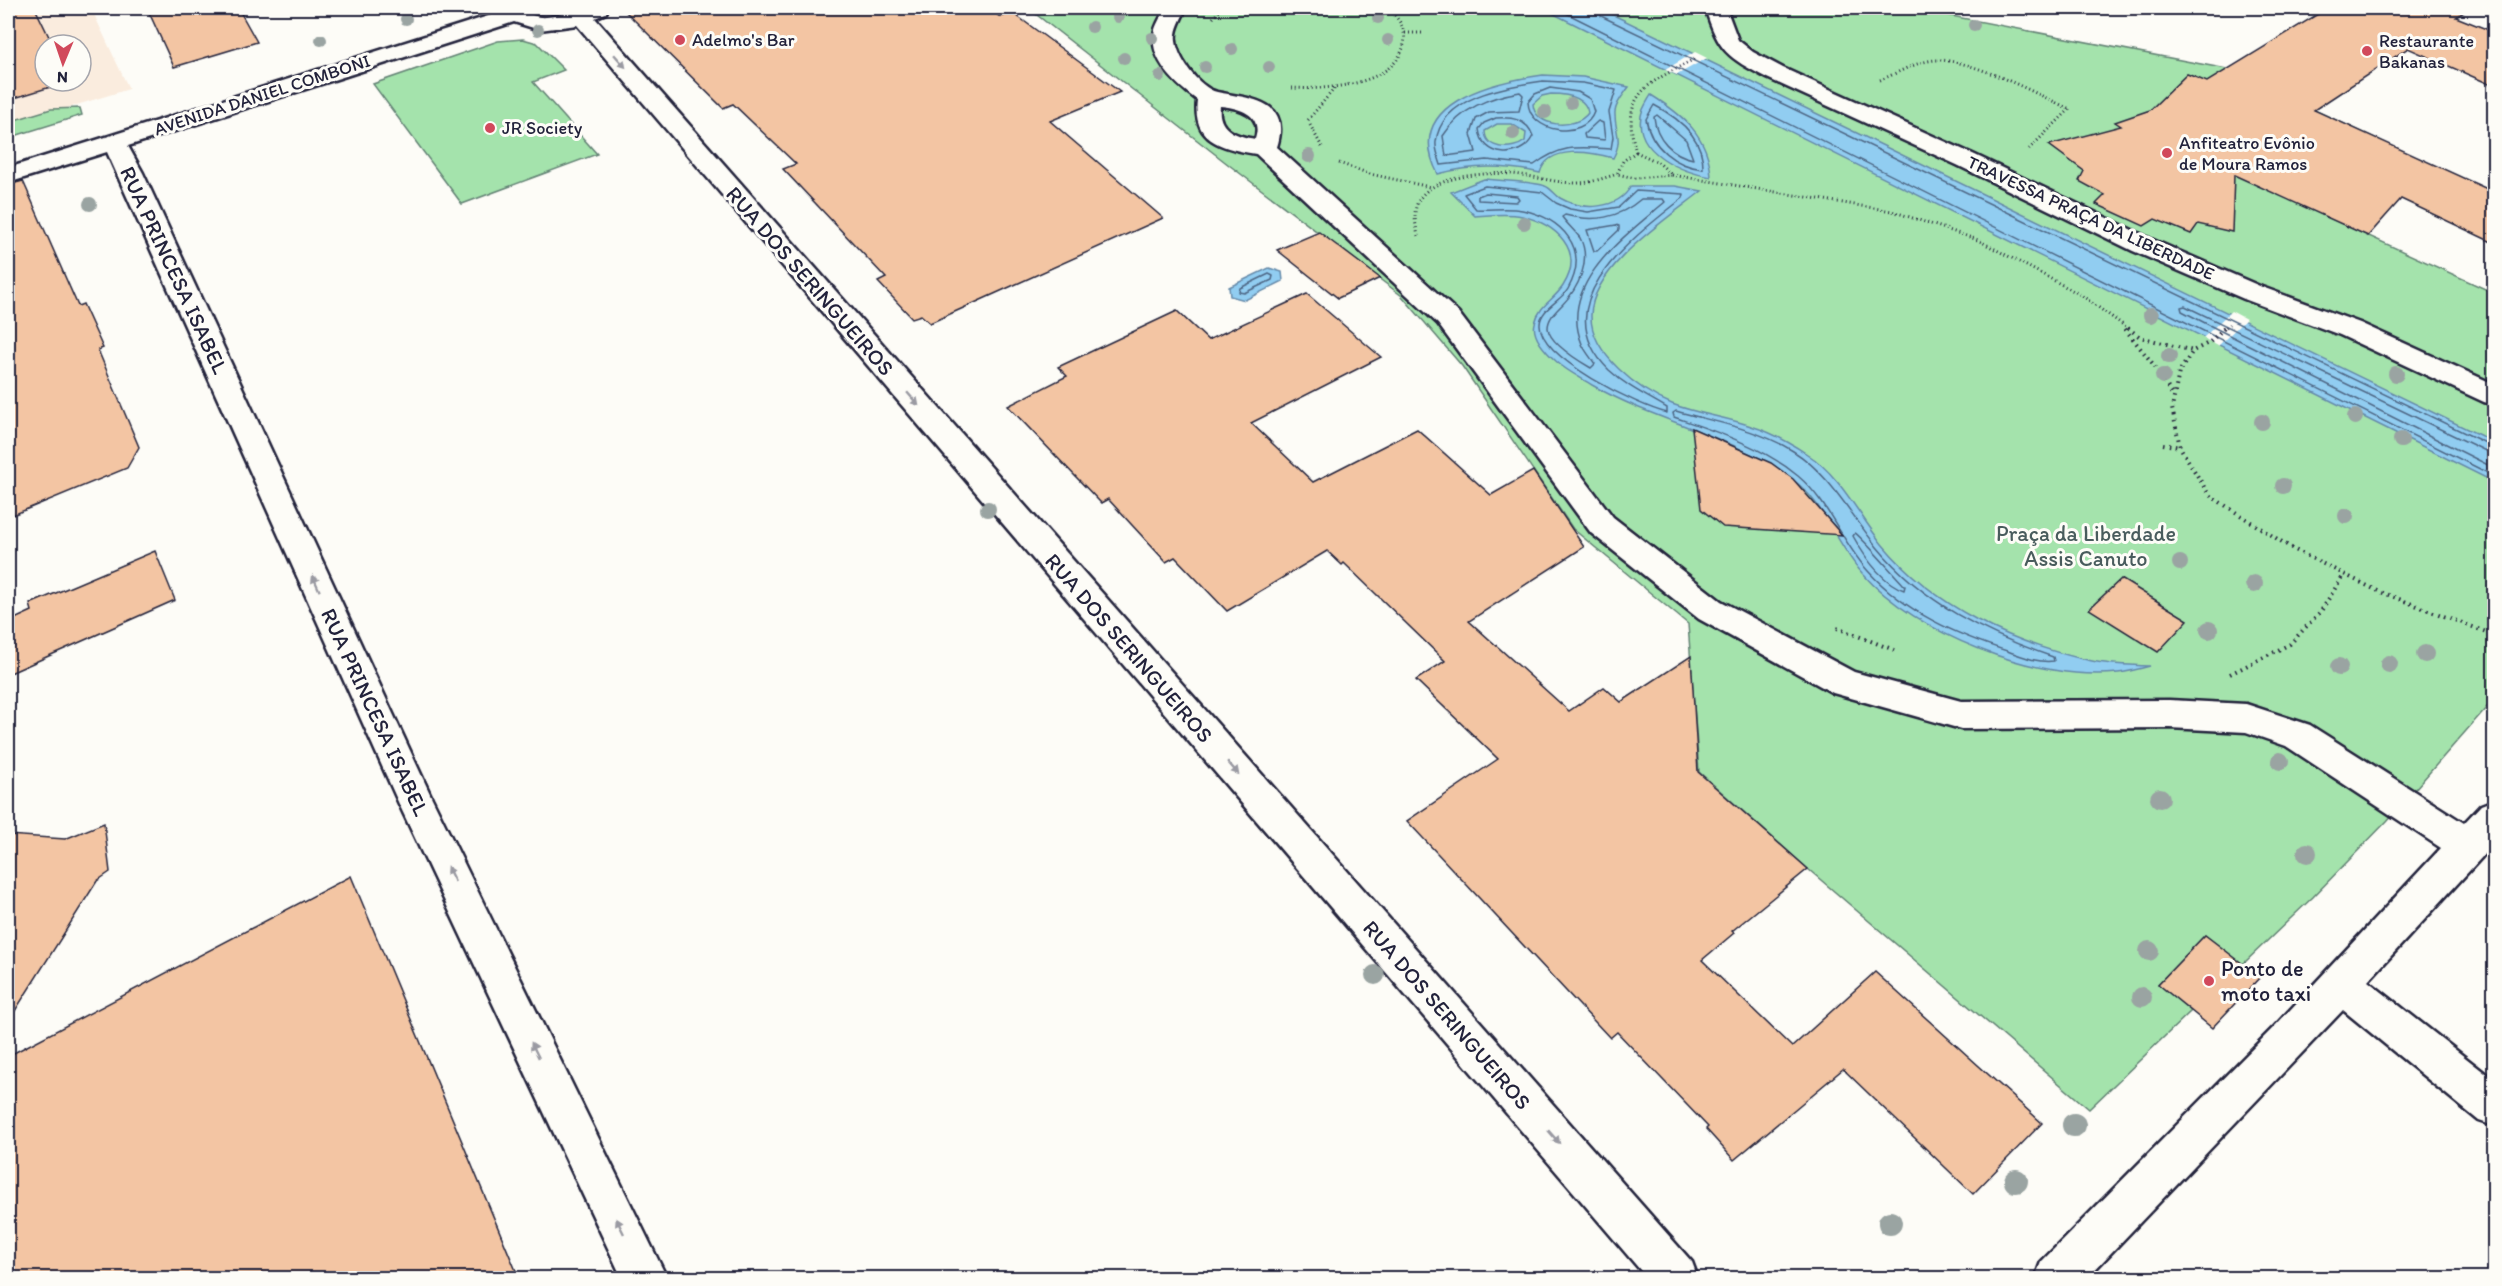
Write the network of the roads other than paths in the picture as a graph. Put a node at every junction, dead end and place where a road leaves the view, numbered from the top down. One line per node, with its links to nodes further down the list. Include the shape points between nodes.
1 (1175, 8): 9 (street, via 1165,35 1169,54 1180,74 1209,98 1207,118 1212,128 1240,144 1264,148 1448,318 1602,525 1710,610 1845,683 1961,716 2169,714 2246,718 2298,735)
2 (1716, 8): 7 (street, TRAVESSA PRAÇA DA LIBERDADE, via 1730,44 1753,61 2152,249 2350,329)
3 (514, 11): 4 (street, via 536,22 551,23); 5 (street, AVENIDA DANIEL COMBONI)
4 (590, 12): 13 (street, RUA DOS SERINGUEIROS, one-way to 13)
5 (114, 142): 6 (street, AVENIDA DANIEL COMBONI); 12 (street, RUA PRINCESA ISABEL, one-way to 5, via 417,804)
6 (8, 176)
7 (2494, 395)
8 (2494, 816): 9 (street)
9 (2469, 846): 10 (street)
10 (2341, 984): 11 (street); 14 (street)
11 (2494, 1106)
12 (645, 1278)
13 (1676, 1278)
14 (2057, 1278)

